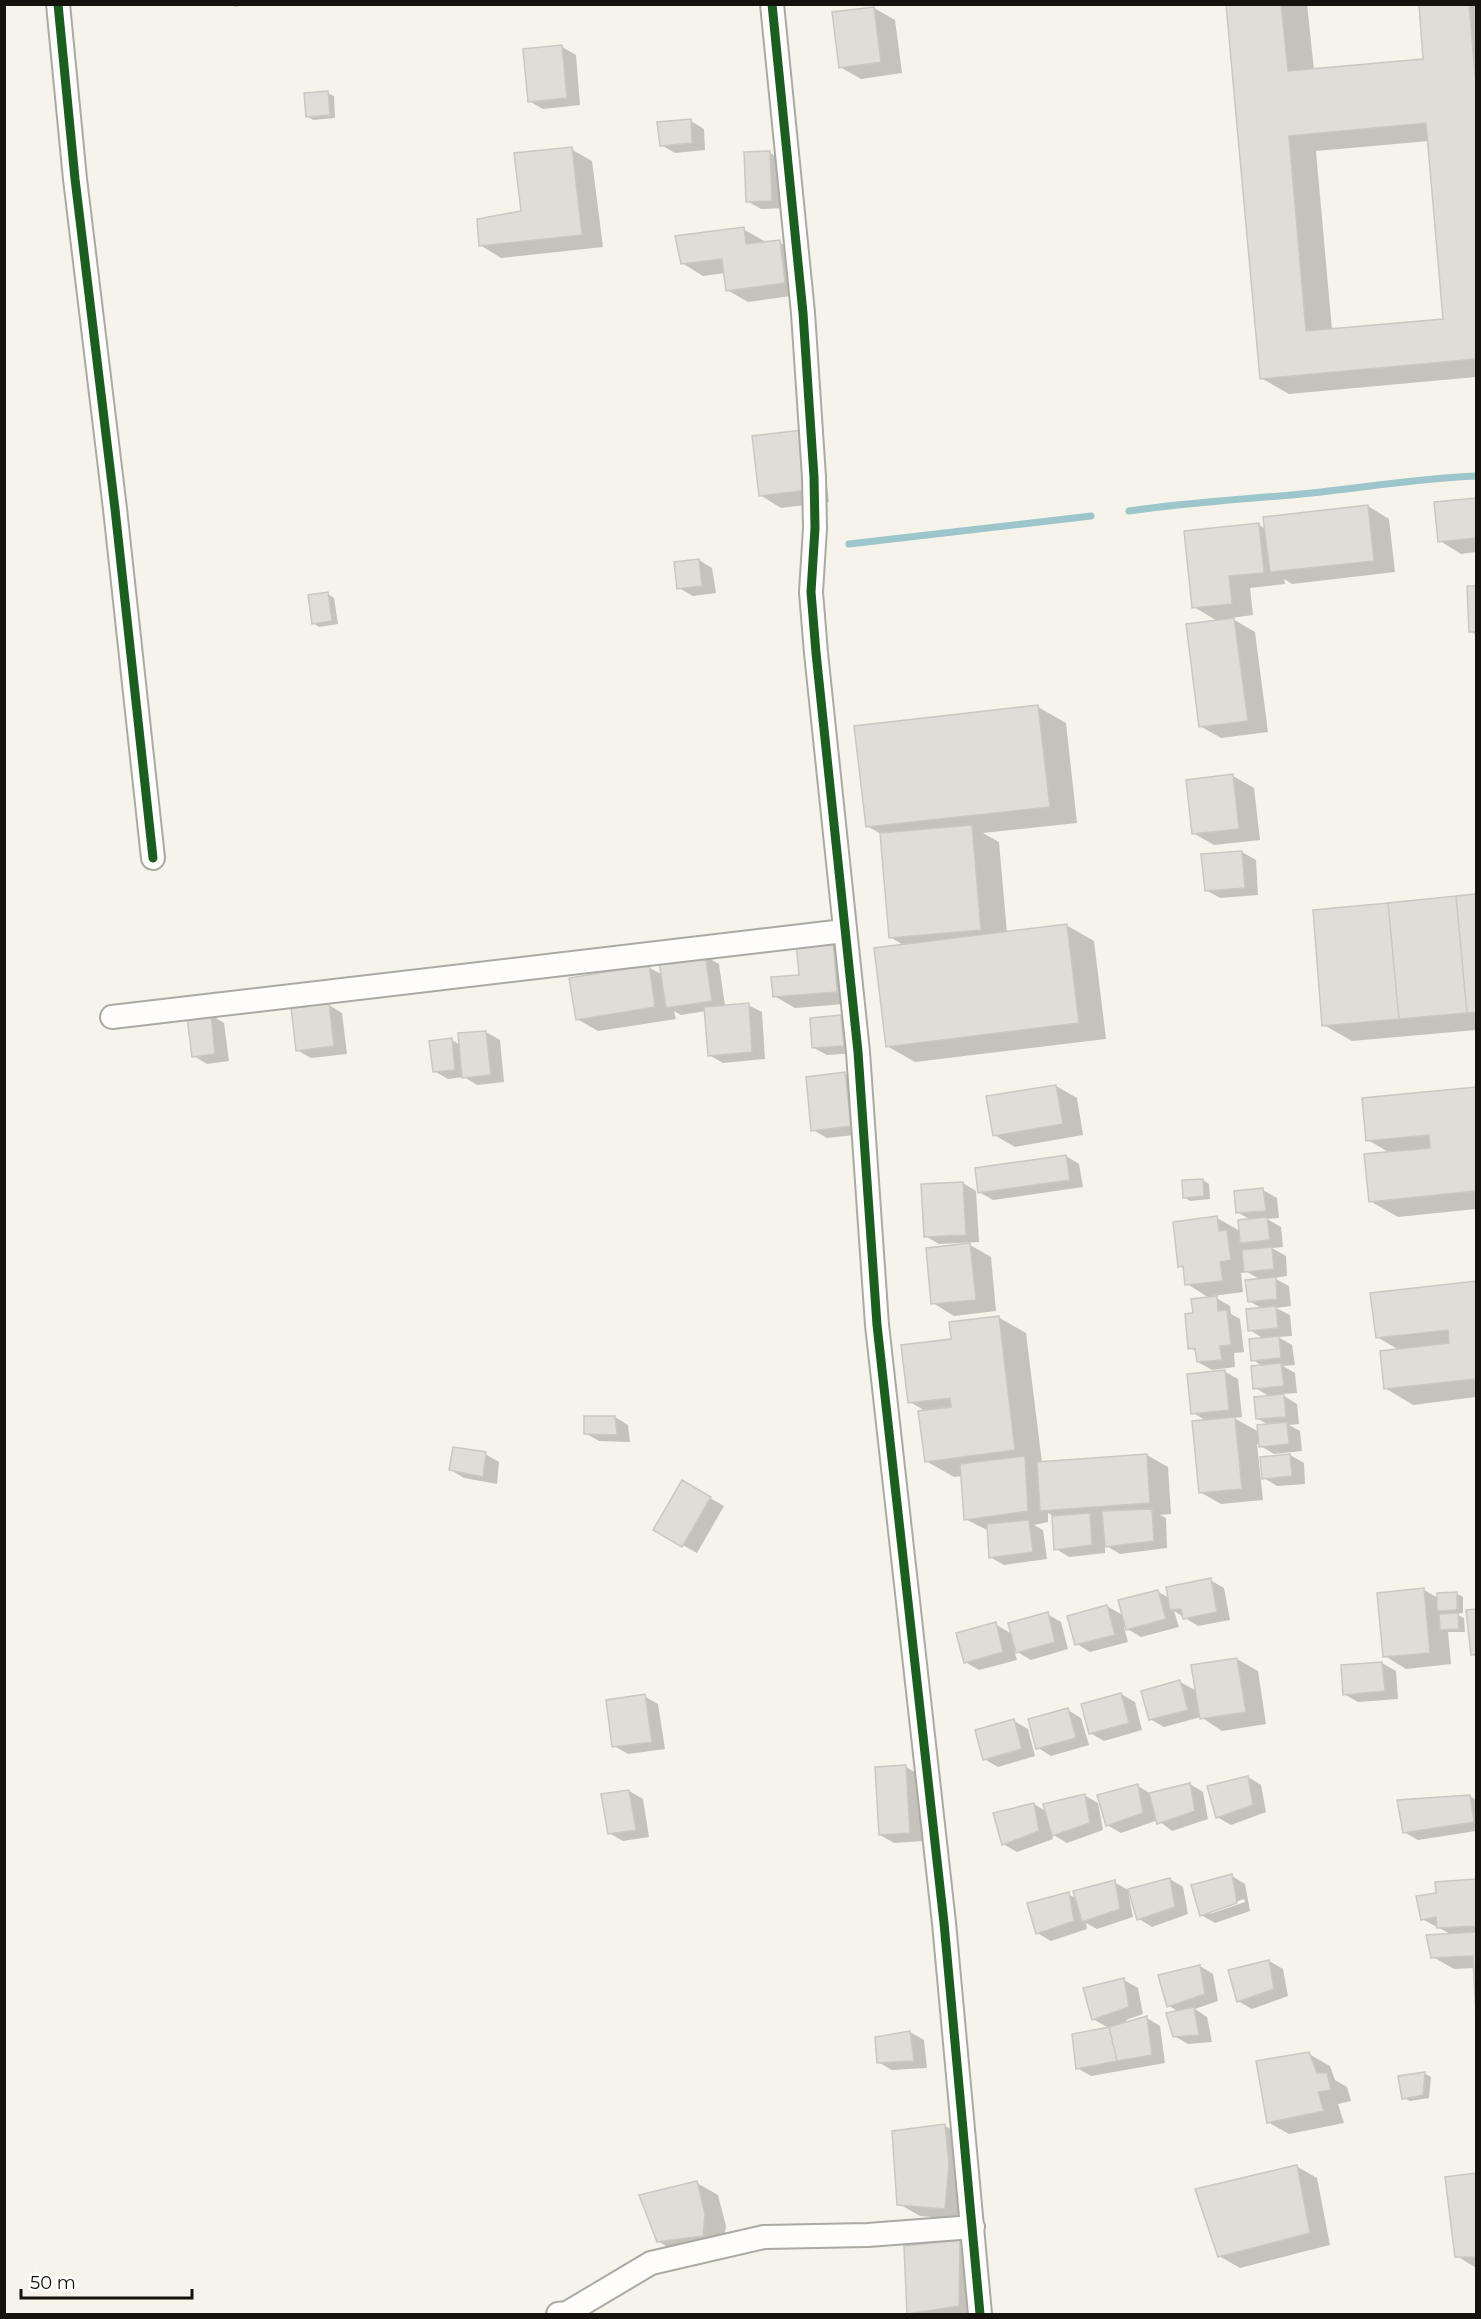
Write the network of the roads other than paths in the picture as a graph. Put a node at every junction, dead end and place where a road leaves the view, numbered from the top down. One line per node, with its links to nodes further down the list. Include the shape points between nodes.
1 (58, 4): 3 (street)
2 (772, 4): 4 (street, via 803,313 814,477 811,592)
3 (153, 858)
4 (844, 931): 5 (street); 6 (street, via 858,1052 877,1325 944,1923)
5 (112, 1017)
6 (972, 2227): 7 (street, via 764,2237 651,2263 567,2313); 8 (street)
7 (558, 2314)
8 (980, 2314)

